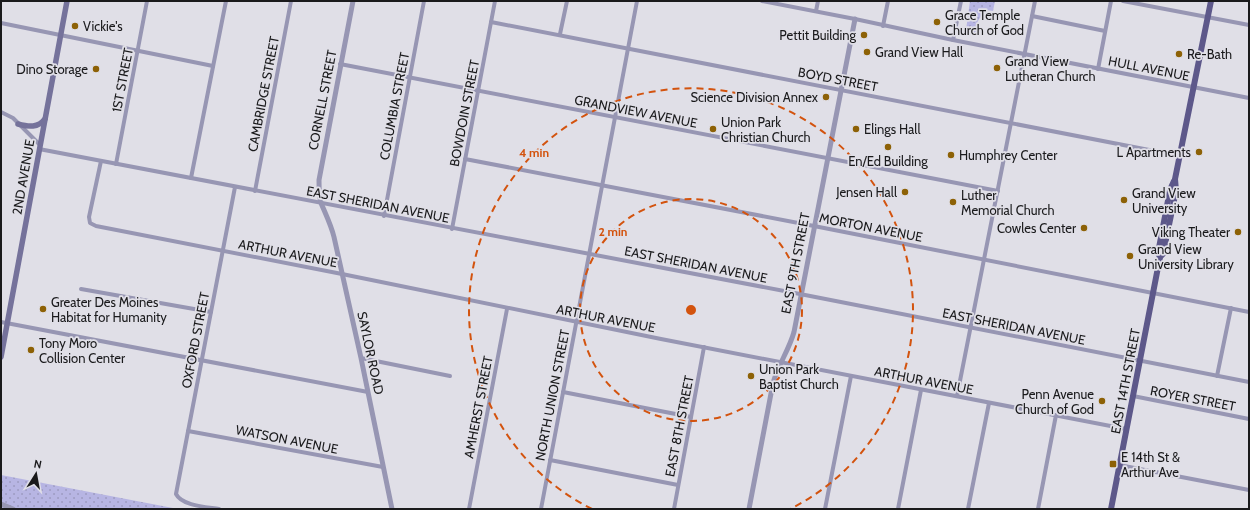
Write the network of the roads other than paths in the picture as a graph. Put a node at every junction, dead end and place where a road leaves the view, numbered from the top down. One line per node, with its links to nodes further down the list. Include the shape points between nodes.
1 (67, 1): 28 (main road, 2ND AVENUE)
2 (147, 1): 31 (street, 1ST STREET)
3 (226, 1): 34 (street)
4 (291, 1): 55 (street, CAMBRIDGE STREET)
5 (353, 1): 33 (street, CORNELL STREET)
6 (424, 1): 36 (street, COLUMBIA STREET)
7 (495, 1): 22 (street, BOWDOIN STREET)
8 (567, 1): 27 (street)
9 (637, 1): 30 (street, NORTH UNION STREET)
10 (762, 1): 18 (street, HULL AVENUE)
11 (818, 1): 18 (street)
12 (888, 1): 25 (street)
13 (961, 1): 29 (street)
14 (1035, 1): 19 (street)
15 (1111, 1): 26 (street)
16 (1123, 1): 20 (street)
17 (1210, 1): 20 (main road, EAST 14TH STREET)
18 (816, 11): 21 (street, HULL AVENUE)
19 (1032, 16): 26 (street); 32 (street)
20 (1208, 17): 24 (street); 37 (main road, EAST 14TH STREET)
21 (855, 19): 25 (street, HULL AVENUE); 39 (street, EAST 9TH STREET)
22 (491, 22): 27 (street, BOYD STREET); 38 (street, BOWDOIN STREET)
23 (1, 23): 28 (street)
24 (1249, 25)
25 (883, 26): 29 (street, HULL AVENUE)
26 (1105, 31): 35 (street)
27 (560, 34): 30 (street, BOYD STREET)
28 (60, 36): 31 (street); 42 (main road, 2ND AVENUE)
29 (953, 40): 32 (street, HULL AVENUE)
30 (628, 48): 39 (street, BOYD STREET); 43 (street, NORTH UNION STREET)
31 (137, 51): 34 (street); 51 (street, 1ST STREET)
32 (1025, 54): 35 (street, HULL AVENUE); 44 (street)
33 (340, 64): 36 (street, GRANDVIEW AVENUE); 57 (street, CORNELL STREET, via 318,180)
34 (212, 66): 52 (street)
35 (1098, 69): 37 (street, HULL AVENUE)
36 (410, 78): 38 (street, GRANDVIEW AVENUE); 58 (street, COLUMBIA STREET)
37 (1194, 87): 40 (street, HULL AVENUE); 47 (main road, EAST 14TH STREET)
38 (478, 90): 43 (street, GRANDVIEW AVENUE); 49 (street, BOWDOIN STREET)
39 (841, 90): 44 (street, BOYD STREET); 48 (street, EAST 9TH STREET)
40 (1249, 98)
41 (1, 112): 45 (street)
42 (45, 118): 45 (main road, via 35,126); 46 (main road, 2ND AVENUE)
43 (615, 118): 48 (street, GRANDVIEW AVENUE); 53 (street, NORTH UNION STREET)
44 (1011, 123): 47 (street, BOYD STREET); 56 (street)
45 (18, 124): 46 (street)
46 (40, 147): 50 (street, EAST SHERIDAN AVENUE); 74 (main road, 2ND AVENUE)
47 (1180, 156): 66 (main road, EAST 14TH STREET, via 1175,179 1176,191)
48 (827, 158): 56 (street, GRANDVIEW AVENUE); 59 (street, EAST 9TH STREET)
49 (465, 159): 53 (street, MORTON AVENUE); 60 (street, BOWDOIN STREET)
50 (101, 161): 51 (street, EAST SHERIDAN AVENUE); 61 (street, ARTHUR AVENUE, via 89,217 90,223)
51 (116, 164): 52 (street, EAST SHERIDAN AVENUE)
52 (191, 178): 54 (street, EAST SHERIDAN AVENUE)
53 (603, 185): 59 (street, MORTON AVENUE); 62 (street, NORTH UNION STREET)
54 (235, 187): 55 (street, EAST SHERIDAN AVENUE); 61 (street, OXFORD STREET)
55 (255, 191): 57 (street, EAST SHERIDAN AVENUE)
56 (998, 191): 63 (street)
57 (322, 204): 58 (street, EAST SHERIDAN AVENUE); 64 (street, SAYLOR ROAD, via 334,237)
58 (384, 216): 60 (street, EAST SHERIDAN AVENUE)
59 (814, 226): 63 (street, MORTON AVENUE); 67 (street, EAST 9TH STREET)
60 (452, 229): 62 (street, EAST SHERIDAN AVENUE)
61 (222, 251): 64 (street, ARTHUR AVENUE); 70 (street, OXFORD STREET)
62 (590, 254): 67 (street, EAST SHERIDAN AVENUE); 73 (street, NORTH UNION STREET)
63 (984, 260): 66 (street, MORTON AVENUE); 75 (street)
64 (342, 274): 69 (street, ARTHUR AVENUE); 78 (street, SAYLOR ROAD)
65 (81, 288): 70 (street)
66 (1153, 292): 68 (street, MORTON AVENUE); 80 (main road, EAST 14TH STREET)
67 (800, 294): 75 (street, EAST SHERIDAN AVENUE); 81 (street, EAST 9TH STREET, via 792,340)
68 (1232, 308): 71 (street, MORTON AVENUE); 84 (street)
69 (508, 309): 73 (street, ARTHUR AVENUE); 106 (street, AMHERST STREET)
70 (211, 312): 79 (street, OXFORD STREET)
71 (1249, 312)
72 (1, 322): 74 (street)
73 (576, 322): 76 (street, ARTHUR AVENUE); 88 (street, NORTH UNION STREET)
74 (8, 323): 77 (main road, 2ND AVENUE); 79 (street)
75 (971, 328): 80 (street, EAST SHERIDAN AVENUE); 89 (street)
76 (704, 348): 81 (street, ARTHUR AVENUE); 93 (street, EAST 8TH STREET)
77 (1, 357)
78 (361, 358): 82 (street); 87 (street, SAYLOR ROAD)
79 (202, 360): 87 (street); 96 (street, OXFORD STREET)
80 (1140, 361): 84 (street, EAST SHERIDAN AVENUE); 90 (main road, EAST 14TH STREET)
81 (780, 362): 83 (street, ARTHUR AVENUE); 109 (street, EAST 9TH STREET, via 773,383)
82 (450, 376)
83 (851, 376): 86 (street, ARTHUR AVENUE); 110 (street)
84 (1217, 376): 85 (street, EAST SHERIDAN AVENUE)
85 (1249, 382)
86 (921, 390): 89 (street, ARTHUR AVENUE); 111 (street)
87 (368, 392): 99 (street, SAYLOR ROAD)
88 (563, 392): 93 (street); 97 (street, NORTH UNION STREET)
89 (957, 396): 91 (street, ARTHUR AVENUE)
90 (1133, 396): 94 (street, ROYER STREET); 95 (main road, EAST 14TH STREET)
91 (989, 403): 92 (street, ARTHUR AVENUE); 112 (street)
92 (1056, 415): 95 (street, ARTHUR AVENUE); 113 (street)
93 (691, 417): 100 (street, EAST 8TH STREET)
94 (1249, 419)
95 (1126, 429): 98 (main road, EAST 14TH STREET)
96 (188, 431): 99 (street, WATSON AVENUE); 104 (street, OXFORD STREET, via 176,494 181,501)
97 (550, 460): 100 (street); 107 (street, NORTH UNION STREET)
98 (1119, 465): 101 (street); 114 (main road, EAST 14TH STREET)
99 (383, 468): 105 (street, SAYLOR ROAD)
100 (678, 485): 108 (street, EAST 8TH STREET)
101 (1249, 490)
102 (1, 504): 103 (street)
103 (13, 509)
104 (219, 509)
105 (392, 509)
106 (469, 509)
107 (541, 509)
108 (674, 509)
109 (749, 509)
110 (826, 509)
111 (898, 509)
112 (968, 509)
113 (1038, 509)
114 (1110, 509)

